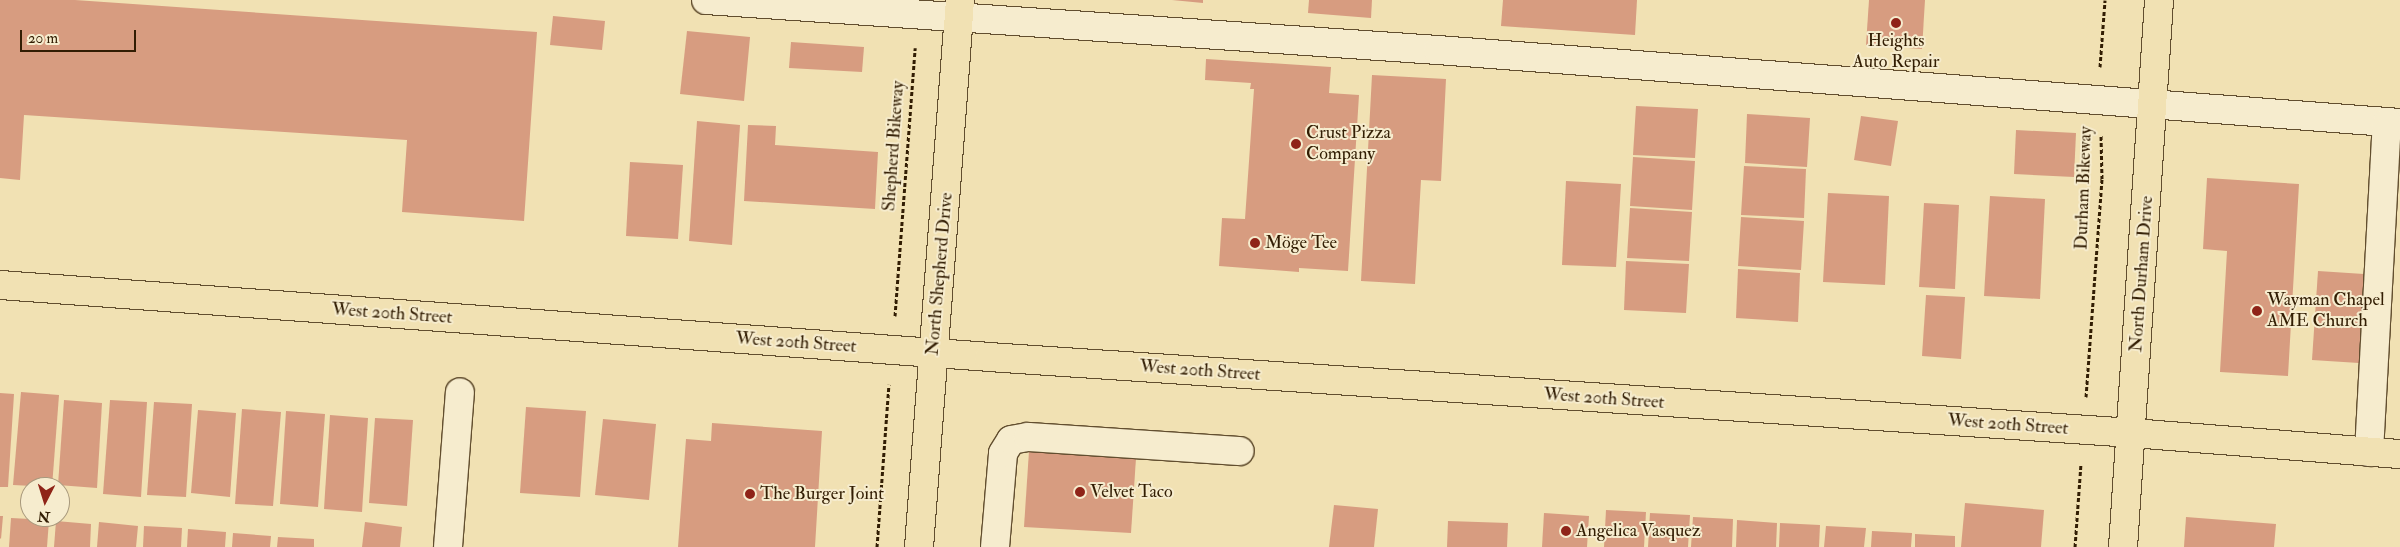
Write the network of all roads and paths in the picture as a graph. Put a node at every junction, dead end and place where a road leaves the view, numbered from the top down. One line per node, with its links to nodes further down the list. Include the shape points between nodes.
1 (706, 0): 5 (lane)
2 (2105, 0): 6 (path, Durham Bikeway)
3 (2160, 0): 7 (main road, North Durham Drive)
4 (959, 9): 5 (lane); 6 (lane, via 1438,50); 11 (main road, North Shepherd Drive)
5 (918, 16): 10 (path, Shepherd Bikeway)
6 (2100, 100): 7 (lane); 12 (path, Durham Bikeway, via 2102,180)
7 (2153, 104): 8 (lane); 15 (main road, North Durham Drive)
8 (2394, 122): 17 (lane)
9 (0, 285): 11 (main road, West 20th Street)
10 (896, 295)
11 (933, 352): 15 (main road, West 20th Street); 22 (main road, North Shepherd Drive)
12 (2087, 377)
13 (460, 392): 20 (lane)
14 (887, 405): 21 (path)
15 (2132, 433): 17 (main road, West 20th Street); 25 (main road, North Durham Drive)
16 (1240, 451): 23 (lane, via 1028,437 1010,440 1003,453)
17 (2369, 452): 18 (main road, West 20th Street)
18 (2400, 454)
19 (2079, 486): 24 (path)
20 (448, 547)
21 (877, 547)
22 (919, 547)
23 (995, 547)
24 (2075, 547)
25 (2123, 547)

